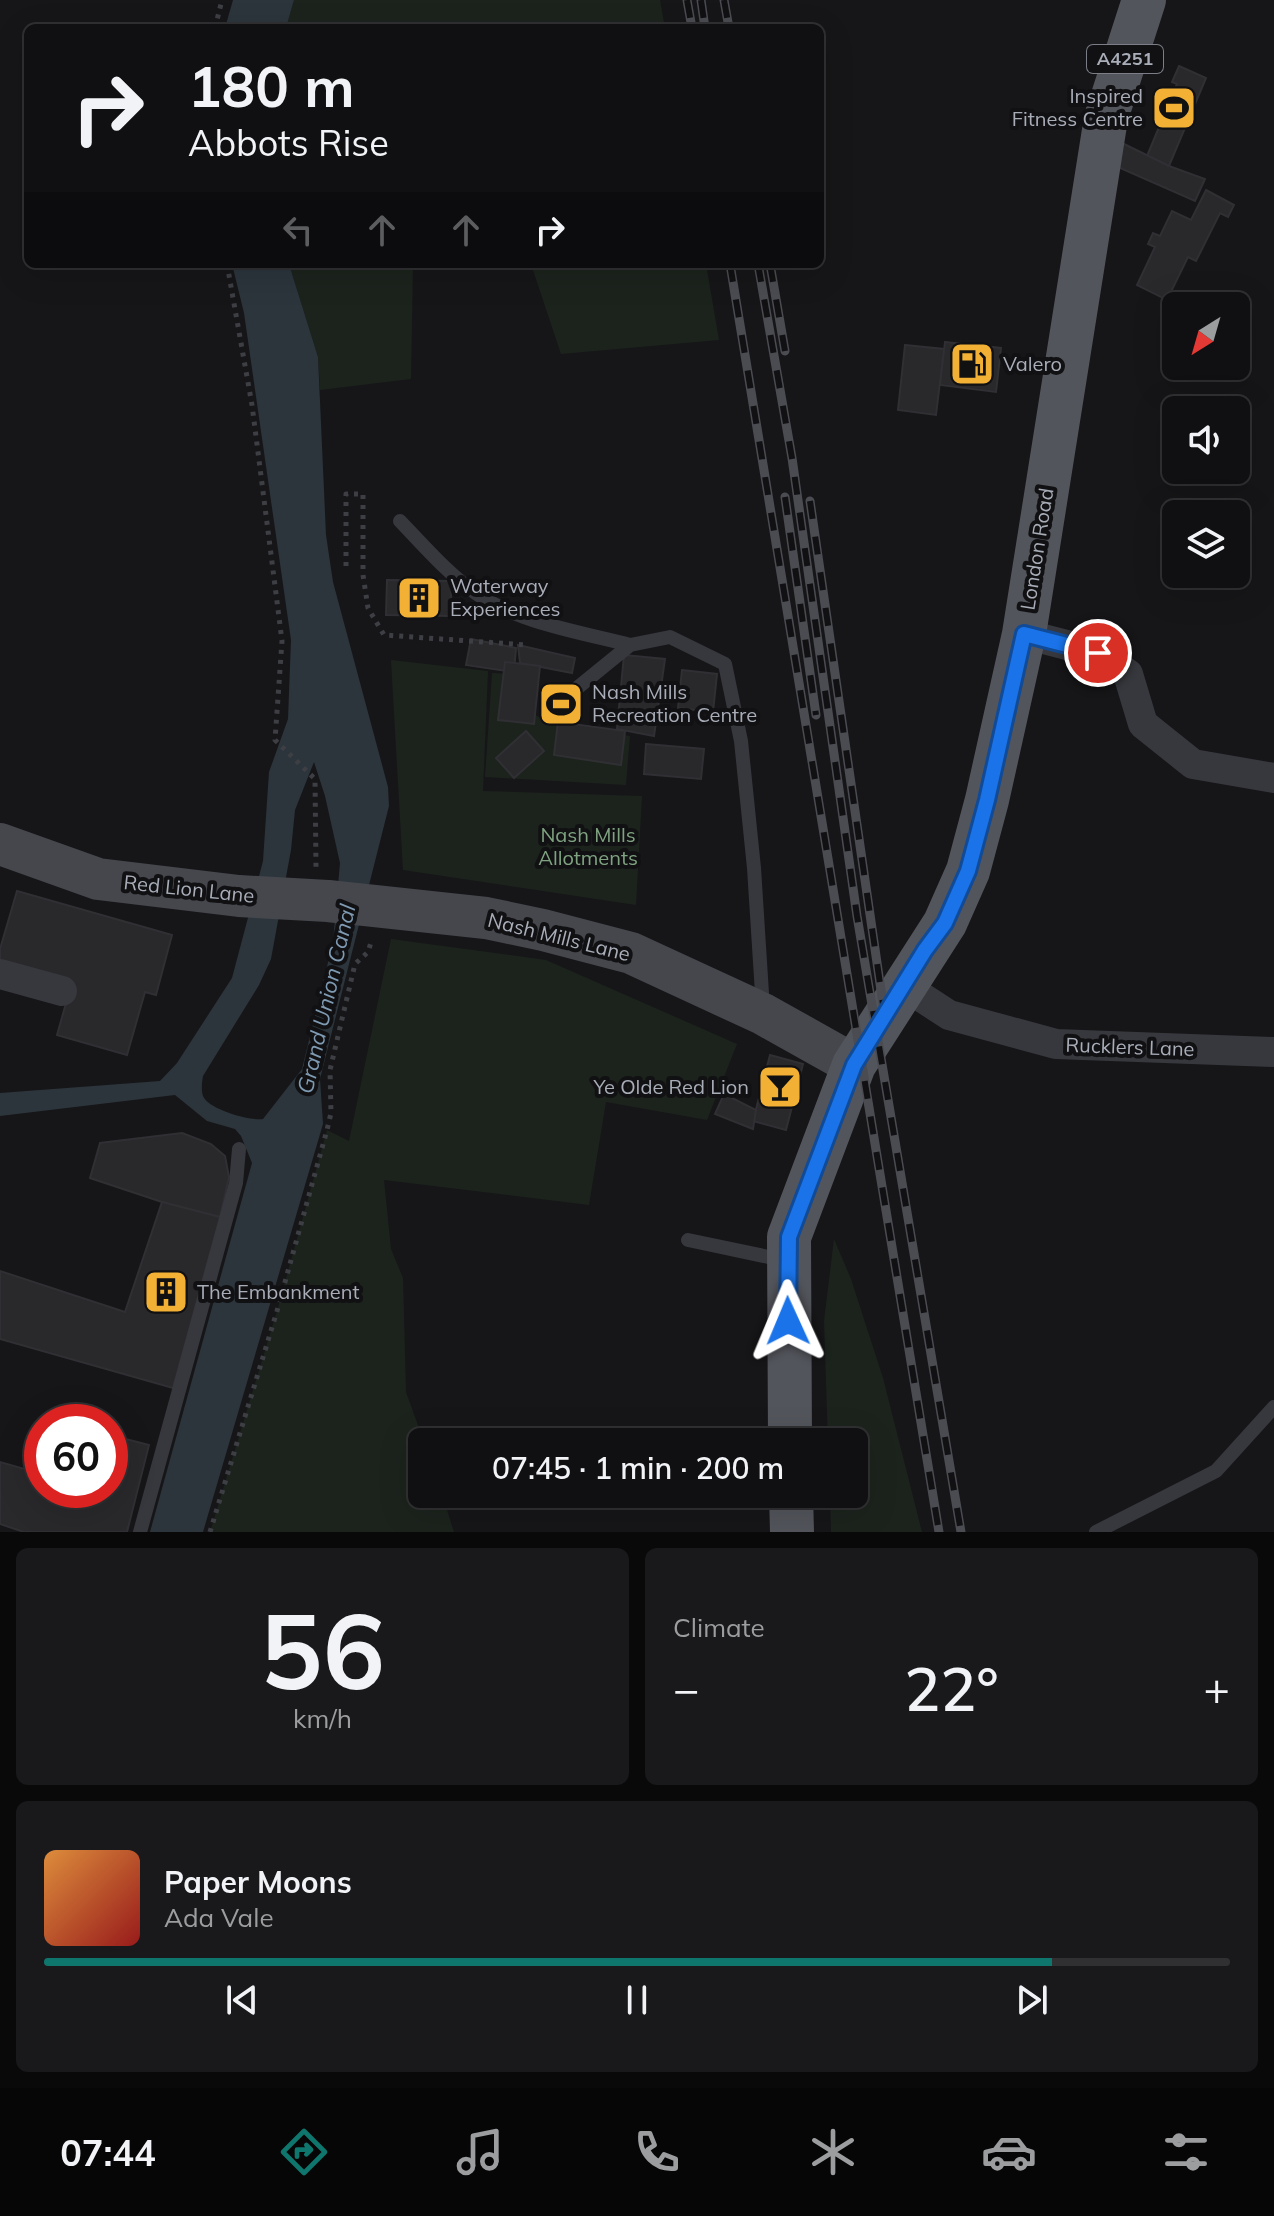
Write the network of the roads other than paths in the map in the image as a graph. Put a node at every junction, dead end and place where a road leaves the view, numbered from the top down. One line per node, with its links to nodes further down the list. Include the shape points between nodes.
1 (1144, 0): 3 (main road, London Road / A4251, via 1106,118)
2 (400, 521): 5 (lane, via 453,576 512,613)
3 (1024, 634): 8 (street, via 1098,653 1128,674 1143,724 1193,764); 12 (main road, London Road / A4251, via 968,871 945,923)
4 (717, 644): 6 (lane)
5 (630, 645): 6 (lane, via 670,637); 7 (lane)
6 (725, 664): 14 (lane, via 741,741)
7 (571, 693)
8 (1274, 778)
9 (0, 844): 10 (street, Red Lion Lane, via 98,879)
10 (383, 907): 14 (street, Nash Mills Lane, via 486,918 631,953)
11 (0, 974): 13 (street)
12 (903, 985): 15 (street, Rucklers Lane, via 949,1015 1056,1044); 16 (main road, London Road / A4251)
13 (62, 991)
14 (763, 1014): 16 (street, Nash Mills Lane)
15 (1274, 1052)
16 (854, 1065): 19 (main road, London Road / A4251, via 789,1237)
17 (239, 1149): 23 (lane, via 236,1183)
18 (688, 1240): 19 (lane)
19 (787, 1261): 21 (main road, London Road / A4251)
20 (1274, 1407): 25 (lane, via 1216,1471)
21 (790, 1428)
22 (791, 1508): 24 (main road)
23 (140, 1532)
24 (792, 1532)
25 (1096, 1532)

